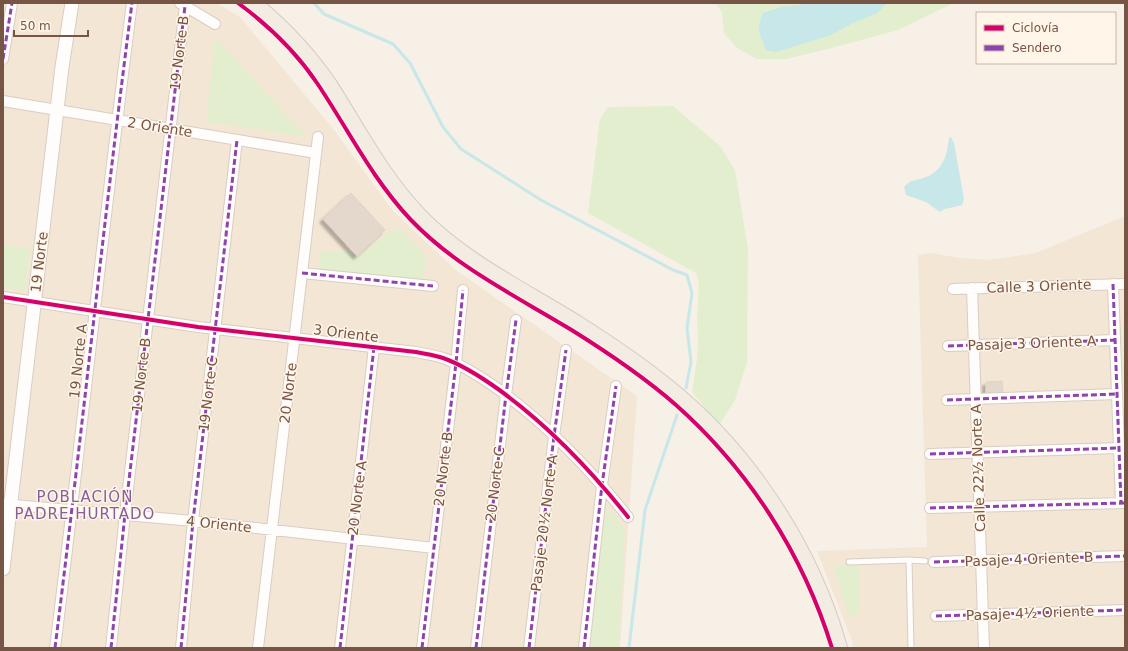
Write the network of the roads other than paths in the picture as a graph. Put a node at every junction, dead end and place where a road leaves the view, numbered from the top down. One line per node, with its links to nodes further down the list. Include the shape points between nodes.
1 (12, 3): 7 (street)
2 (72, 3): 9 (street, 19 Norte)
3 (132, 3): 10 (street, 19 Norte A)
4 (253, 3): 74 (main road, via 287,33 312,62 391,184 432,228 472,260 634,362 679,397 734,453 781,518 807,563)
5 (182, 5): 6 (street); 11 (street, 19 Norte B)
6 (215, 24)
7 (3, 59)
8 (3, 102): 9 (street, 2 Oriente)
9 (56, 110): 10 (street, 2 Oriente); 23 (street, 19 Norte)
10 (116, 120): 11 (street, 2 Oriente); 24 (street, 19 Norte A)
11 (170, 129): 13 (street, 2 Oriente); 25 (street, 19 Norte B)
12 (318, 137): 14 (street, 20 Norte)
13 (237, 140): 14 (street, 2 Oriente); 27 (street, 19 Norte C)
14 (316, 152): 15 (street, 20 Norte)
15 (302, 273): 18 (street); 28 (street, 20 Norte)
16 (1113, 284): 17 (street, Calle 3 Oriente); 19 (street, Calle 3 Oriente); 29 (street)
17 (1125, 284)
18 (433, 286)
19 (972, 288): 20 (street, Calle 3 Oriente); 31 (street, Calle 22½ Norte A)
20 (953, 289)
21 (463, 290): 34 (street, 20 Norte B)
22 (3, 297): 23 (street, 3 Oriente)
23 (34, 302): 24 (street, 3 Oriente); 46 (street, 19 Norte)
24 (95, 312): 25 (street, 3 Oriente); 49 (street, 19 Norte A)
25 (148, 320): 27 (street, 3 Oriente); 50 (street, 19 Norte B)
26 (516, 320): 36 (street, 20 Norte C)
27 (216, 329): 28 (street, 3 Oriente); 52 (street, 19 Norte C)
28 (294, 338): 32 (street, 3 Oriente); 53 (street, 20 Norte)
29 (1115, 340): 31 (street, Pasaje 3 Oriente A); 37 (street)
30 (948, 346): 31 (street, Pasaje 3 Oriente A)
31 (974, 346): 38 (street, Calle 22½ Norte A)
32 (374, 347): 34 (street, 3 Oriente, via 430,354); 54 (street, 20 Norte A)
33 (566, 350): 40 (street, Pasaje 20½ Norte A)
34 (456, 363): 36 (street, 3 Oriente); 55 (street, 20 Norte B)
35 (616, 386): 44 (street)
36 (506, 394): 40 (street, 3 Oriente); 71 (street, 20 Norte C)
37 (1117, 394): 38 (street); 41 (street)
38 (976, 399): 39 (street); 42 (street, Calle 22½ Norte A)
39 (947, 400)
40 (554, 436): 44 (street, 3 Oriente); 72 (street, Pasaje 20½ Norte A)
41 (1119, 448): 42 (street); 45 (street)
42 (977, 453): 43 (street); 47 (street, Calle 22½ Norte A)
43 (930, 454)
44 (602, 485): 51 (street, 3 Oriente); 73 (street)
45 (1123, 503): 47 (street)
46 (7, 504): 49 (street, 4 Oriente); 61 (street, 19 Norte)
47 (979, 507): 48 (street); 58 (street, Calle 22½ Norte A)
48 (930, 508)
49 (72, 510): 50 (street, 4 Oriente); 65 (street, 19 Norte A)
50 (124, 514): 52 (street, 4 Oriente); 66 (street, 19 Norte B)
51 (628, 517)
52 (193, 521): 53 (street, 4 Oriente); 67 (street, 19 Norte C)
53 (272, 530): 54 (street, 4 Oriente); 68 (street, 20 Norte)
54 (352, 539): 55 (street, 4 Oriente); 69 (street, 20 Norte A)
55 (434, 548): 70 (street, 20 Norte B)
56 (1125, 556): 58 (street, Pasaje 4 Oriente B)
57 (909, 560): 59 (lane); 60 (lane); 75 (lane)
58 (981, 560): 59 (street, Pasaje 4 Oriente B); 63 (street, Calle 22½ Norte A)
59 (929, 561)
60 (850, 562)
61 (3, 569)
62 (1125, 610): 63 (street, Pasaje 4½ Oriente)
63 (983, 614): 64 (street, Pasaje 4½ Oriente); 76 (street, Calle 22½ Norte A)
64 (936, 616)
65 (55, 648)
66 (111, 648)
67 (181, 648)
68 (258, 648)
69 (340, 648)
70 (422, 648)
71 (476, 648)
72 (529, 648)
73 (584, 648)
74 (839, 648)
75 (911, 648)
76 (984, 648)

